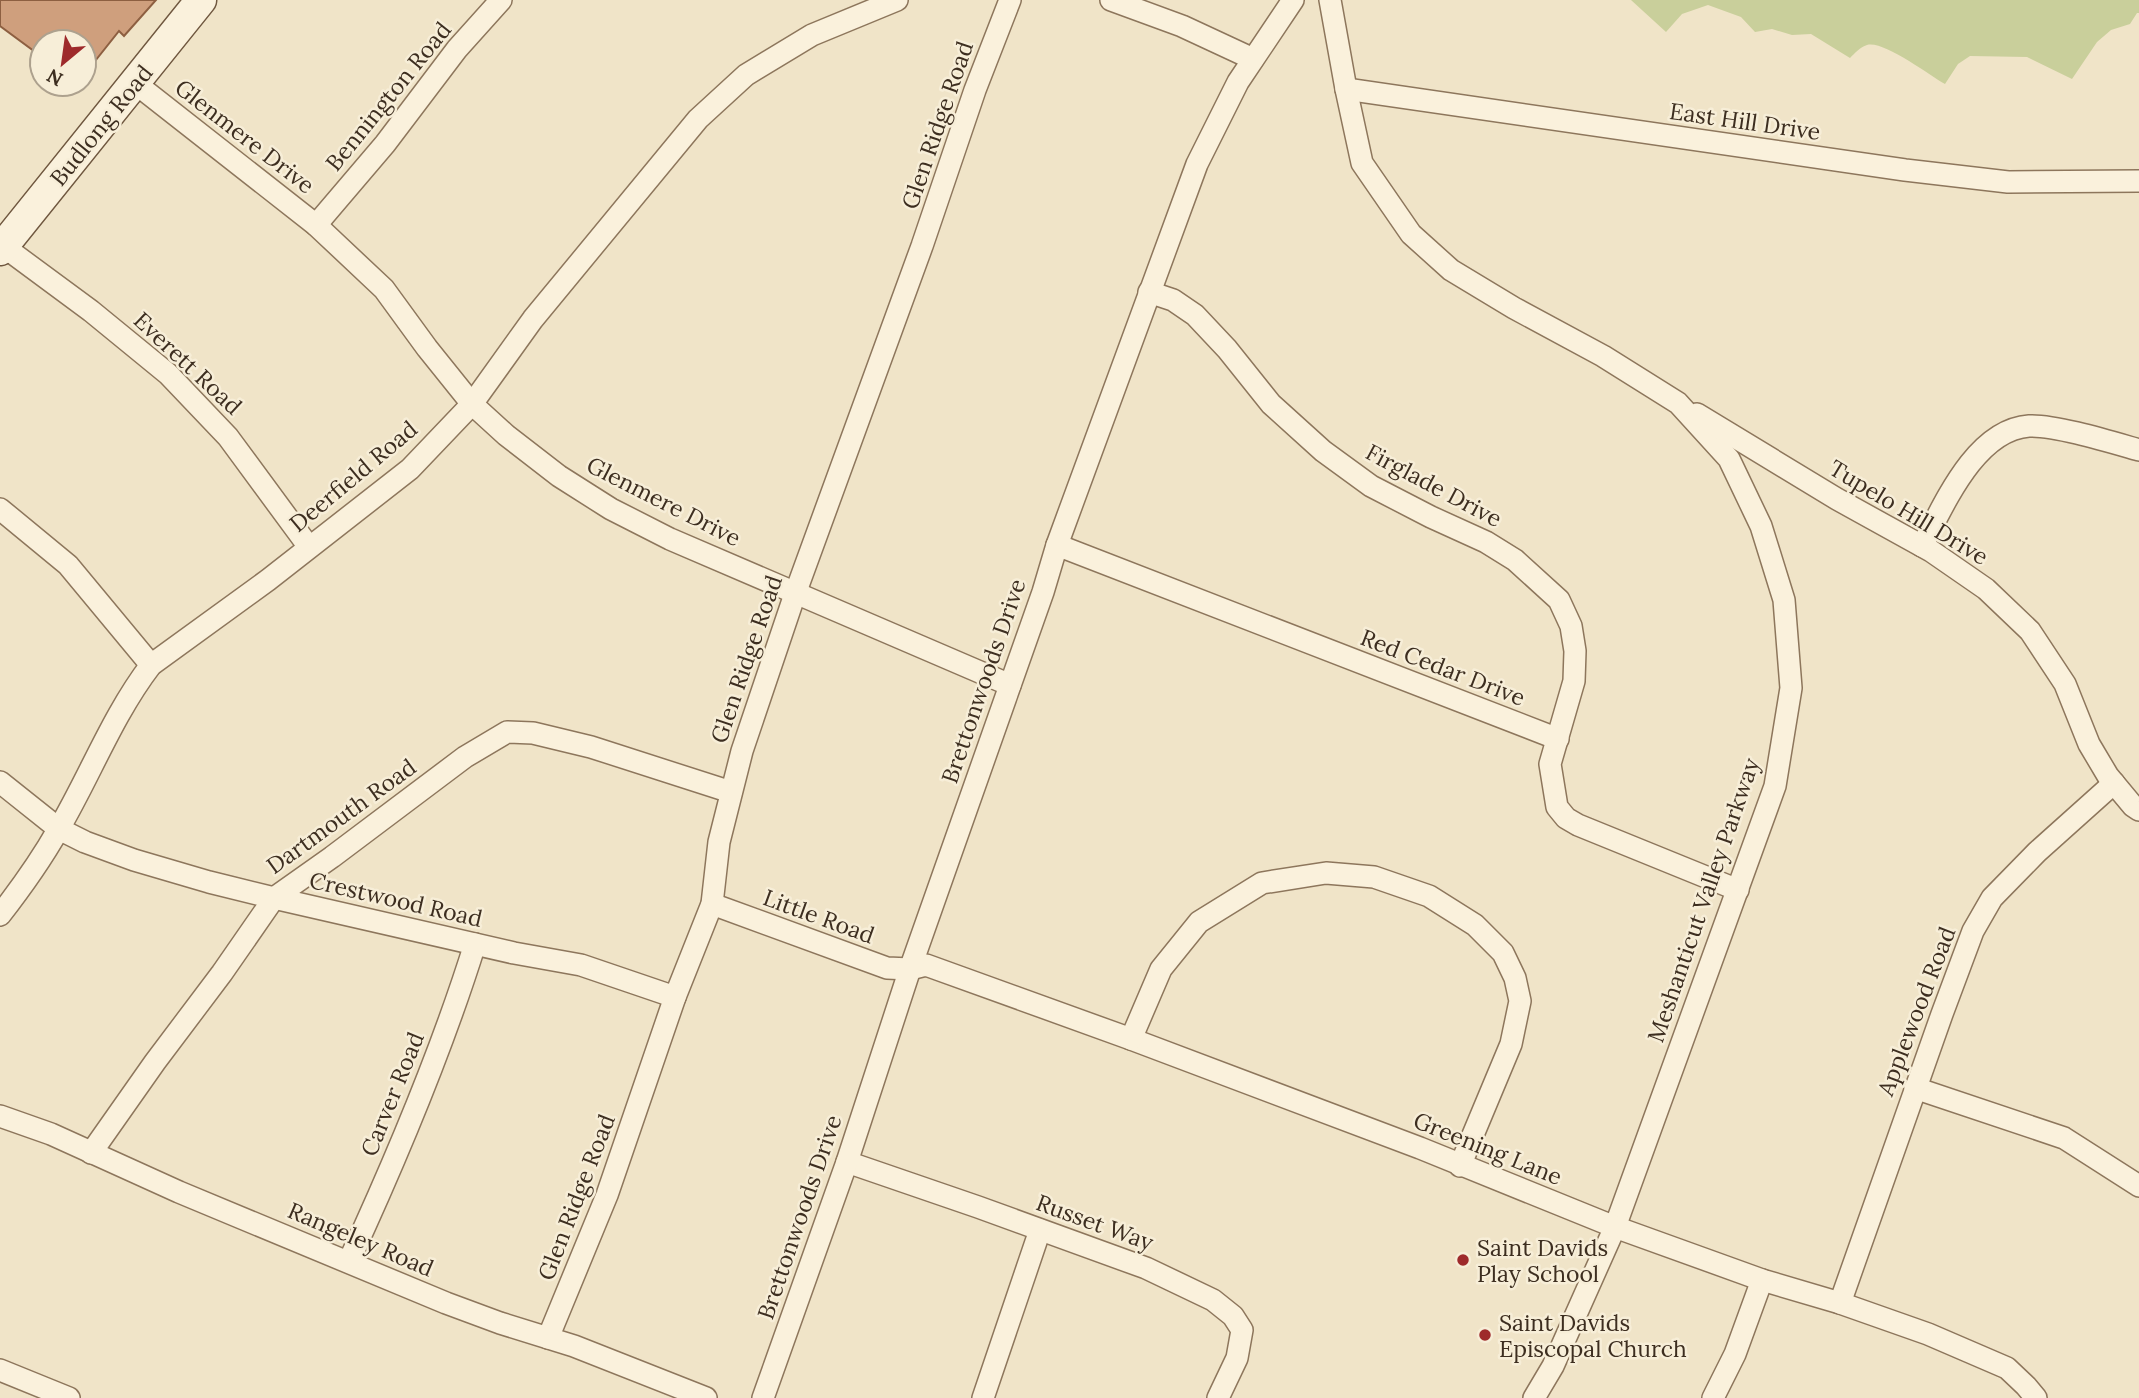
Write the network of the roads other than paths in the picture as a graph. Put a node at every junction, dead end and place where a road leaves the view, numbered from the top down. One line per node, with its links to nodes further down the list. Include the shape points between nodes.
1 (201, 0): 9 (main road, Budlong Road)
2 (501, 0): 12 (street, Bennington Road)
3 (897, 0): 16 (street, Deerfield Road, via 812,35 746,75 698,119 533,319)
4 (1010, 0): 22 (street, Glen Ridge Road)
5 (1111, 0): 8 (street)
6 (1293, 0): 8 (street, Brettonwoods Drive)
7 (1330, 0): 10 (street, Meshanticut Valley Parkway)
8 (1253, 59): 14 (street, Brettonwoods Drive, via 1197,164)
9 (135, 83): 12 (street, Glenmere Drive); 13 (main road, Budlong Road)
10 (1346, 89): 11 (street, East Hill Drive, via 1995,181); 15 (street, Meshanticut Valley Parkway, via 1362,163 1411,234 1451,270)
11 (2139, 181)
12 (316, 225): 16 (street, Glenmere Drive, via 384,289)
13 (1, 248): 21 (street, Everett Road, via 91,311 167,374 228,437)
14 (1149, 292): 19 (street, Brettonwoods Drive); 25 (street, Firglade Drive, via 1173,300 1195,315 1271,404 1323,451 1371,486 1515,560 1559,600 1571,626 1575,651 1574,681)
15 (1678, 403): 20 (street, Tupelo Hill Drive); 31 (street, Meshanticut Valley Parkway, via 1729,459 1761,526 1784,600 1791,688 1775,786)
16 (472, 404): 21 (street, Deerfield Road, via 410,469); 22 (street, Glenmere Drive, via 559,476 611,509)
17 (2139, 450): 20 (street, via 2028,426 2002,433 1962,474)
18 (0, 509): 23 (street, via 68,565)
19 (1057, 545): 24 (street, Brettonwoods Drive); 25 (street, Red Cedar Drive)
20 (1922, 546): 27 (street, Tupelo Hill Drive, via 1986,589 2030,631 2065,684 2089,744)
21 (309, 547): 23 (street, Deerfield Road)
22 (795, 594): 24 (street, Glenmere Drive); 28 (street, Glen Ridge Road)
23 (151, 666): 30 (street, Deerfield Road, via 109,730)
24 (1010, 685): 36 (street, Brettonwoods Drive)
25 (1558, 739): 31 (street, via 1550,764 1557,807 1566,818)
26 (0, 782): 30 (street, Crestwood Road)
27 (2113, 783): 29 (street, Tupelo Hill Drive); 39 (street, Applewood Road, via 1992,898 1973,931)
28 (731, 792): 32 (street, Dartmouth Road, via 591,747 533,733 507,732 465,757); 33 (street, Glen Ridge Road)
29 (2139, 810)
30 (59, 829): 32 (street, Crestwood Road, via 134,859); 34 (street, Deerfield Road)
31 (1738, 890): 45 (street, Meshanticut Valley Parkway)
32 (274, 898): 35 (street, Crestwood Road); 41 (street, Dartmouth Road)
33 (712, 904): 36 (street, Little Road, via 887,968); 37 (street, Glen Ridge Road)
34 (0, 915)
35 (475, 944): 37 (street, Crestwood Road, via 581,965); 47 (street, Carver Road, via 414,1116)
36 (910, 969): 38 (street, Greening Lane, via 926,965); 42 (street, Brettonwoods Drive)
37 (675, 997): 50 (street, Glen Ridge Road, via 607,1195)
38 (1131, 1039): 43 (street, Greening Lane); 43 (street, via 1161,968 1199,922 1262,883 1326,873 1374,877 1429,896 1475,925 1503,953 1520,1001 1511,1044)
39 (1915, 1088): 44 (street, via 2064,1138); 49 (street, Applewood Road)
40 (0, 1116): 41 (street, Rangeley Road)
41 (91, 1153): 47 (street, Rangeley Road)
42 (847, 1162): 46 (street, Russet Way); 54 (street, Brettonwoods Drive)
43 (1460, 1166): 45 (street, Greening Lane)
44 (2139, 1186)
45 (1615, 1227): 48 (street, Greening Lane); 57 (street, Meshanticut Valley Parkway)
46 (1040, 1230): 55 (street); 56 (street, Russet Way, via 1146,1268 1213,1300 1233,1316 1242,1330 1237,1358)
47 (349, 1261): 50 (street, Rangeley Road, via 500,1324)
48 (1762, 1280): 49 (street, Greening Lane); 58 (street)
49 (1840, 1303): 59 (street, Greening Lane, via 2007,1368)
50 (548, 1338): 53 (street, Rangeley Road)
51 (0, 1370): 52 (street)
52 (69, 1398)
53 (706, 1398)
54 (763, 1398)
55 (982, 1398)
56 (1218, 1398)
57 (1534, 1398)
58 (1713, 1398)
59 (2036, 1398)

